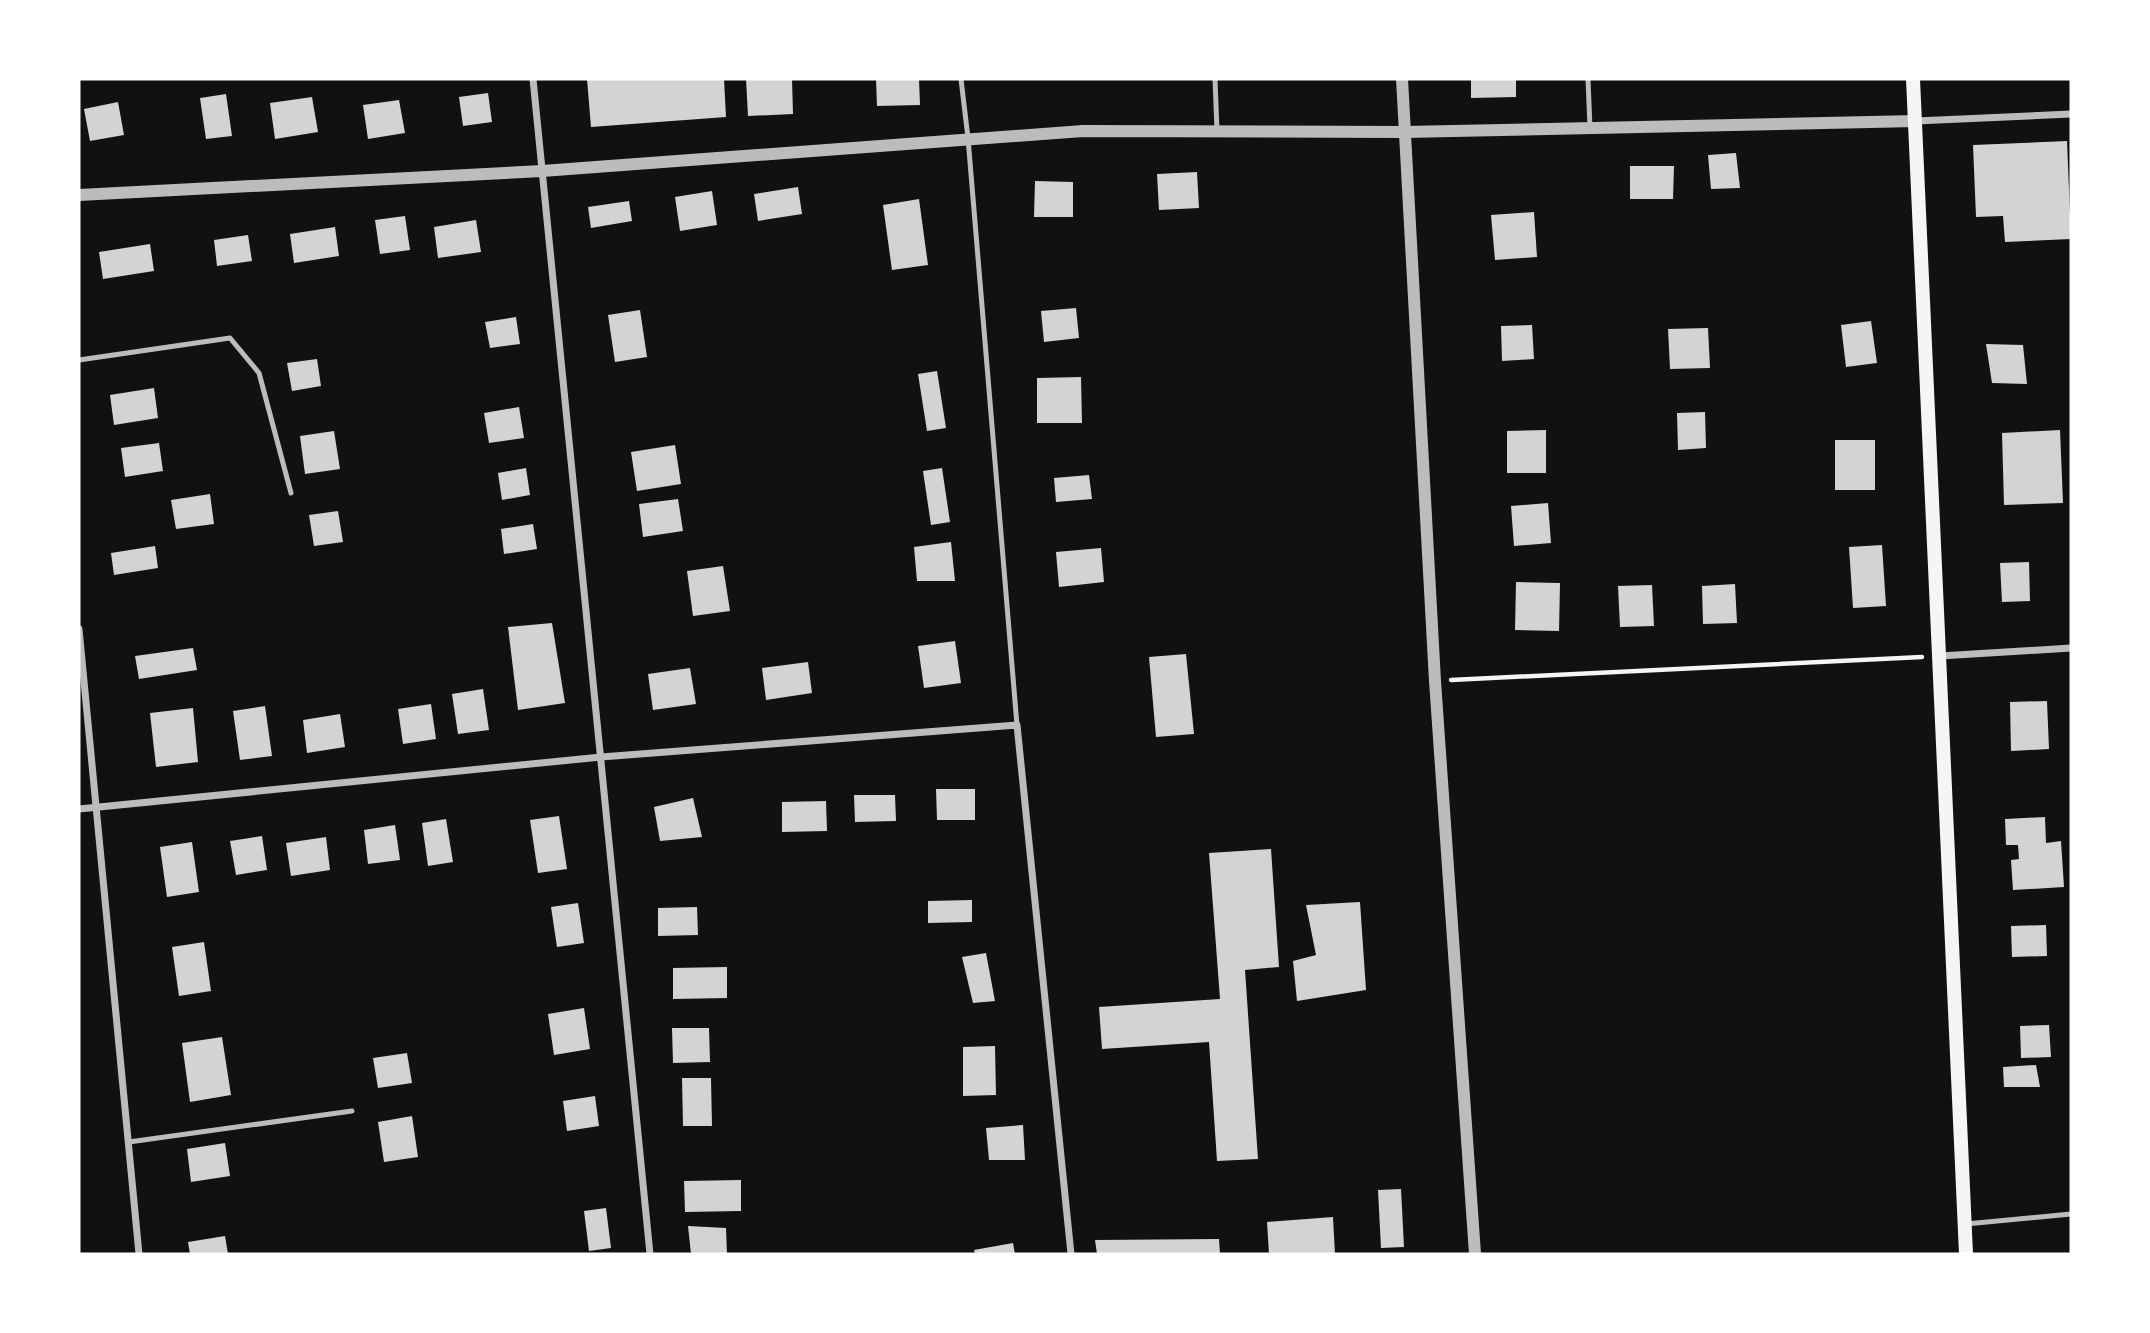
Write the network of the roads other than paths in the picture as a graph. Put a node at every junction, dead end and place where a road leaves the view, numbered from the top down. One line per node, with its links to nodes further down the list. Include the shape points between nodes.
1 (533, 79): 13 (street)
2 (961, 79): 12 (lane)
3 (1214, 79): 10 (lane)
4 (1402, 79): 11 (street)
5 (1588, 79): 9 (lane)
6 (1913, 79): 8 (main road)
7 (2071, 114): 8 (street)
8 (1916, 121): 9 (street); 19 (main road)
9 (1590, 128): 11 (street)
10 (1217, 131): 11 (street); 12 (street, via 1083,131)
11 (1405, 132): 31 (street, via 1435,681)
12 (968, 138): 13 (street); 20 (lane)
13 (542, 171): 14 (street); 21 (street)
14 (79, 195)
15 (79, 360): 16 (lane, via 230,338 259,373)
16 (291, 493)
17 (79, 629): 22 (street)
18 (2071, 648): 19 (street)
19 (1940, 656): 27 (main road)
20 (1017, 725): 21 (street); 30 (street)
21 (601, 757): 22 (street); 29 (street)
22 (97, 808): 23 (street); 25 (street)
23 (79, 809)
24 (352, 1111): 25 (lane)
25 (129, 1142): 28 (street)
26 (2071, 1214): 27 (lane)
27 (1963, 1224): 32 (main road)
28 (139, 1254)
29 (650, 1254)
30 (1071, 1254)
31 (1475, 1254)
32 (1965, 1254)

